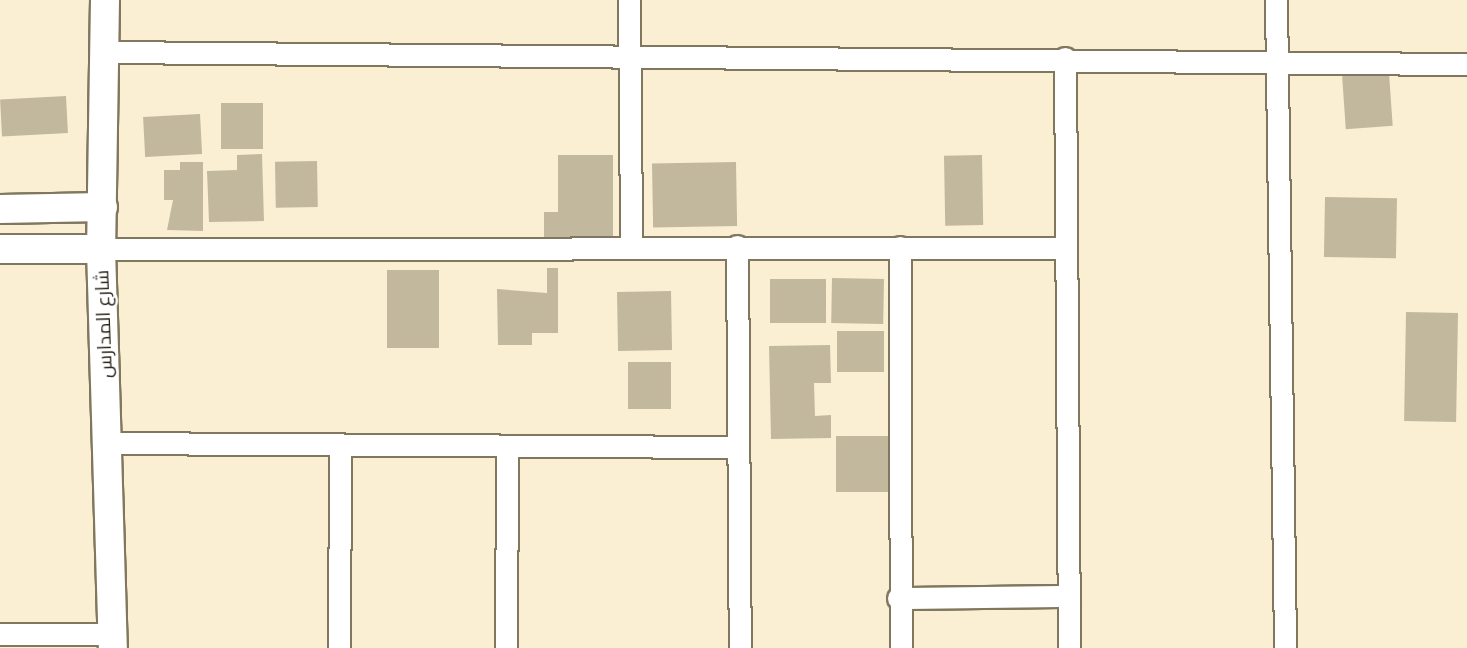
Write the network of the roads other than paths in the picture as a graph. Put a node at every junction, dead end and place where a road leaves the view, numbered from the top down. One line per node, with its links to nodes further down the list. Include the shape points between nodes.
1 (105, 0): 4 (street, شارع المدارس)
2 (629, 0): 5 (street)
3 (1276, 0): 7 (street)
4 (107, 52): 5 (street); 9 (street, شارع المدارس)
5 (629, 57): 6 (street); 11 (street)
6 (1065, 58): 7 (street); 15 (street)
7 (1276, 59): 8 (street); 30 (street)
8 (1467, 64)
9 (103, 207): 10 (street); 14 (street, شارع المدارس)
10 (0, 209)
11 (631, 245): 12 (street); 14 (street)
12 (737, 246): 13 (street); 20 (street)
13 (900, 247): 15 (street); 22 (street)
14 (102, 248): 16 (street); 17 (street, شارع المدارس)
15 (1064, 248): 21 (street)
16 (0, 249)
17 (108, 443): 18 (street); 24 (street, شارع المدارس)
18 (340, 445): 19 (street); 25 (street)
19 (507, 446): 20 (street); 26 (street)
20 (736, 447): 27 (street)
21 (1069, 596): 22 (street); 29 (street)
22 (898, 598): 28 (street)
23 (0, 634): 24 (street)
24 (112, 641)
25 (339, 648)
26 (506, 648)
27 (740, 648)
28 (901, 648)
29 (1069, 648)
30 (1285, 648)

